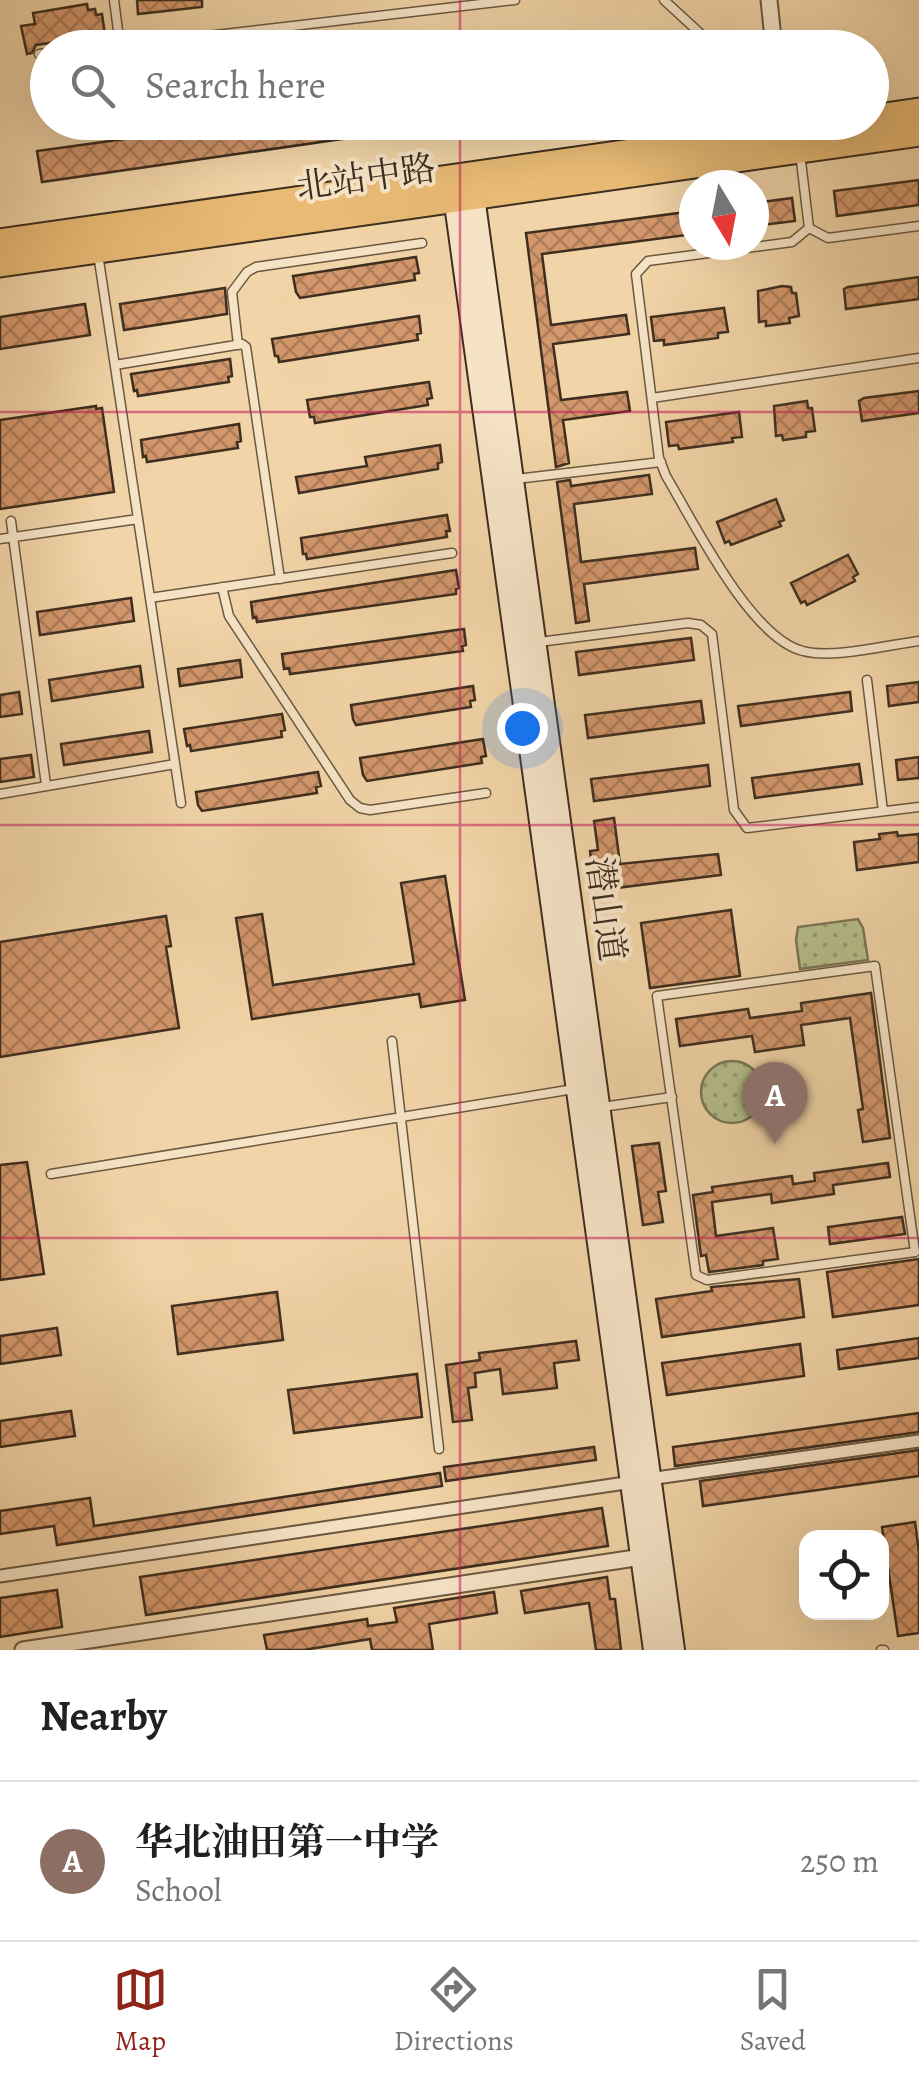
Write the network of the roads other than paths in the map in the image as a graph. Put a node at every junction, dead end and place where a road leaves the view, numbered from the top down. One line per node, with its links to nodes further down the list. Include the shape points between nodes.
1 (114, 0): 5 (lane)
2 (515, 0): 6 (lane)
3 (664, 0): 7 (lane)
4 (769, 0): 8 (street)
5 (118, 30)
6 (257, 30)
7 (697, 30)
8 (772, 30)
9 (919, 111): 10 (main road)
10 (889, 115)
11 (889, 134): 12 (main road, 北站中路)
12 (919, 134)
13 (758, 140): 15 (main road, 北站中路)
14 (790, 140): 17 (lane)
15 (463, 188): 18 (main road, 北站中路); 20 (main road, 北站中路); 27 (main road, 潜山道); 47 (main road, 潜山道)
16 (919, 226): 17 (lane, via 828,238)
17 (809, 228): 25 (lane, via 792,242 640,267)
18 (0, 242)
19 (422, 243): 22 (lane, via 256,267 232,292)
20 (98, 250): 21 (main road, 北站中路); 24 (lane)
21 (0, 264)
22 (238, 345): 24 (lane); 33 (lane, via 246,347)
23 (919, 358): 25 (lane)
24 (115, 366): 28 (lane)
25 (652, 398): 26 (lane)
26 (660, 462): 27 (lane); 36 (lane, via 739,596 792,647 819,654)
27 (512, 480): 37 (main road, 潜山道)
28 (138, 519): 30 (lane); 35 (lane)
29 (12, 521): 30 (lane)
30 (14, 538): 31 (lane); 40 (lane)
31 (0, 540)
32 (452, 553): 33 (lane)
33 (280, 579): 34 (lane)
34 (222, 587): 35 (lane); 41 (lane, via 229,616 360,808)
35 (150, 598): 39 (lane)
36 (919, 641)
37 (534, 642): 45 (lane, via 688,623 707,628 734,810 747,828); 49 (main road, 潜山道)
38 (867, 680): 45 (lane)
39 (175, 764): 40 (lane); 43 (lane)
40 (46, 784): 42 (lane)
41 (486, 793)
42 (0, 794)
43 (182, 803)
44 (919, 807): 45 (lane)
45 (884, 811)
46 (392, 1041): 50 (lane)
47 (578, 1088): 50 (lane); 54 (main road, 潜山道)
48 (672, 1097): 48 (lane, via 658,996 875,966 915,1252 707,1280 696,1275); 49 (lane)
49 (598, 1107): 54 (main road, 潜山道)
50 (401, 1118): 51 (lane); 53 (lane)
51 (52, 1174)
52 (919, 1441): 54 (street)
53 (439, 1449)
54 (641, 1481): 55 (main road, 潜山道); 56 (street); 60 (main road, 潜山道)
55 (642, 1556): 57 (street); 59 (main road, 潜山道)
56 (0, 1576)
57 (82, 1646): 58 (street)
58 (23, 1650)
59 (656, 1650)
60 (672, 1650)

